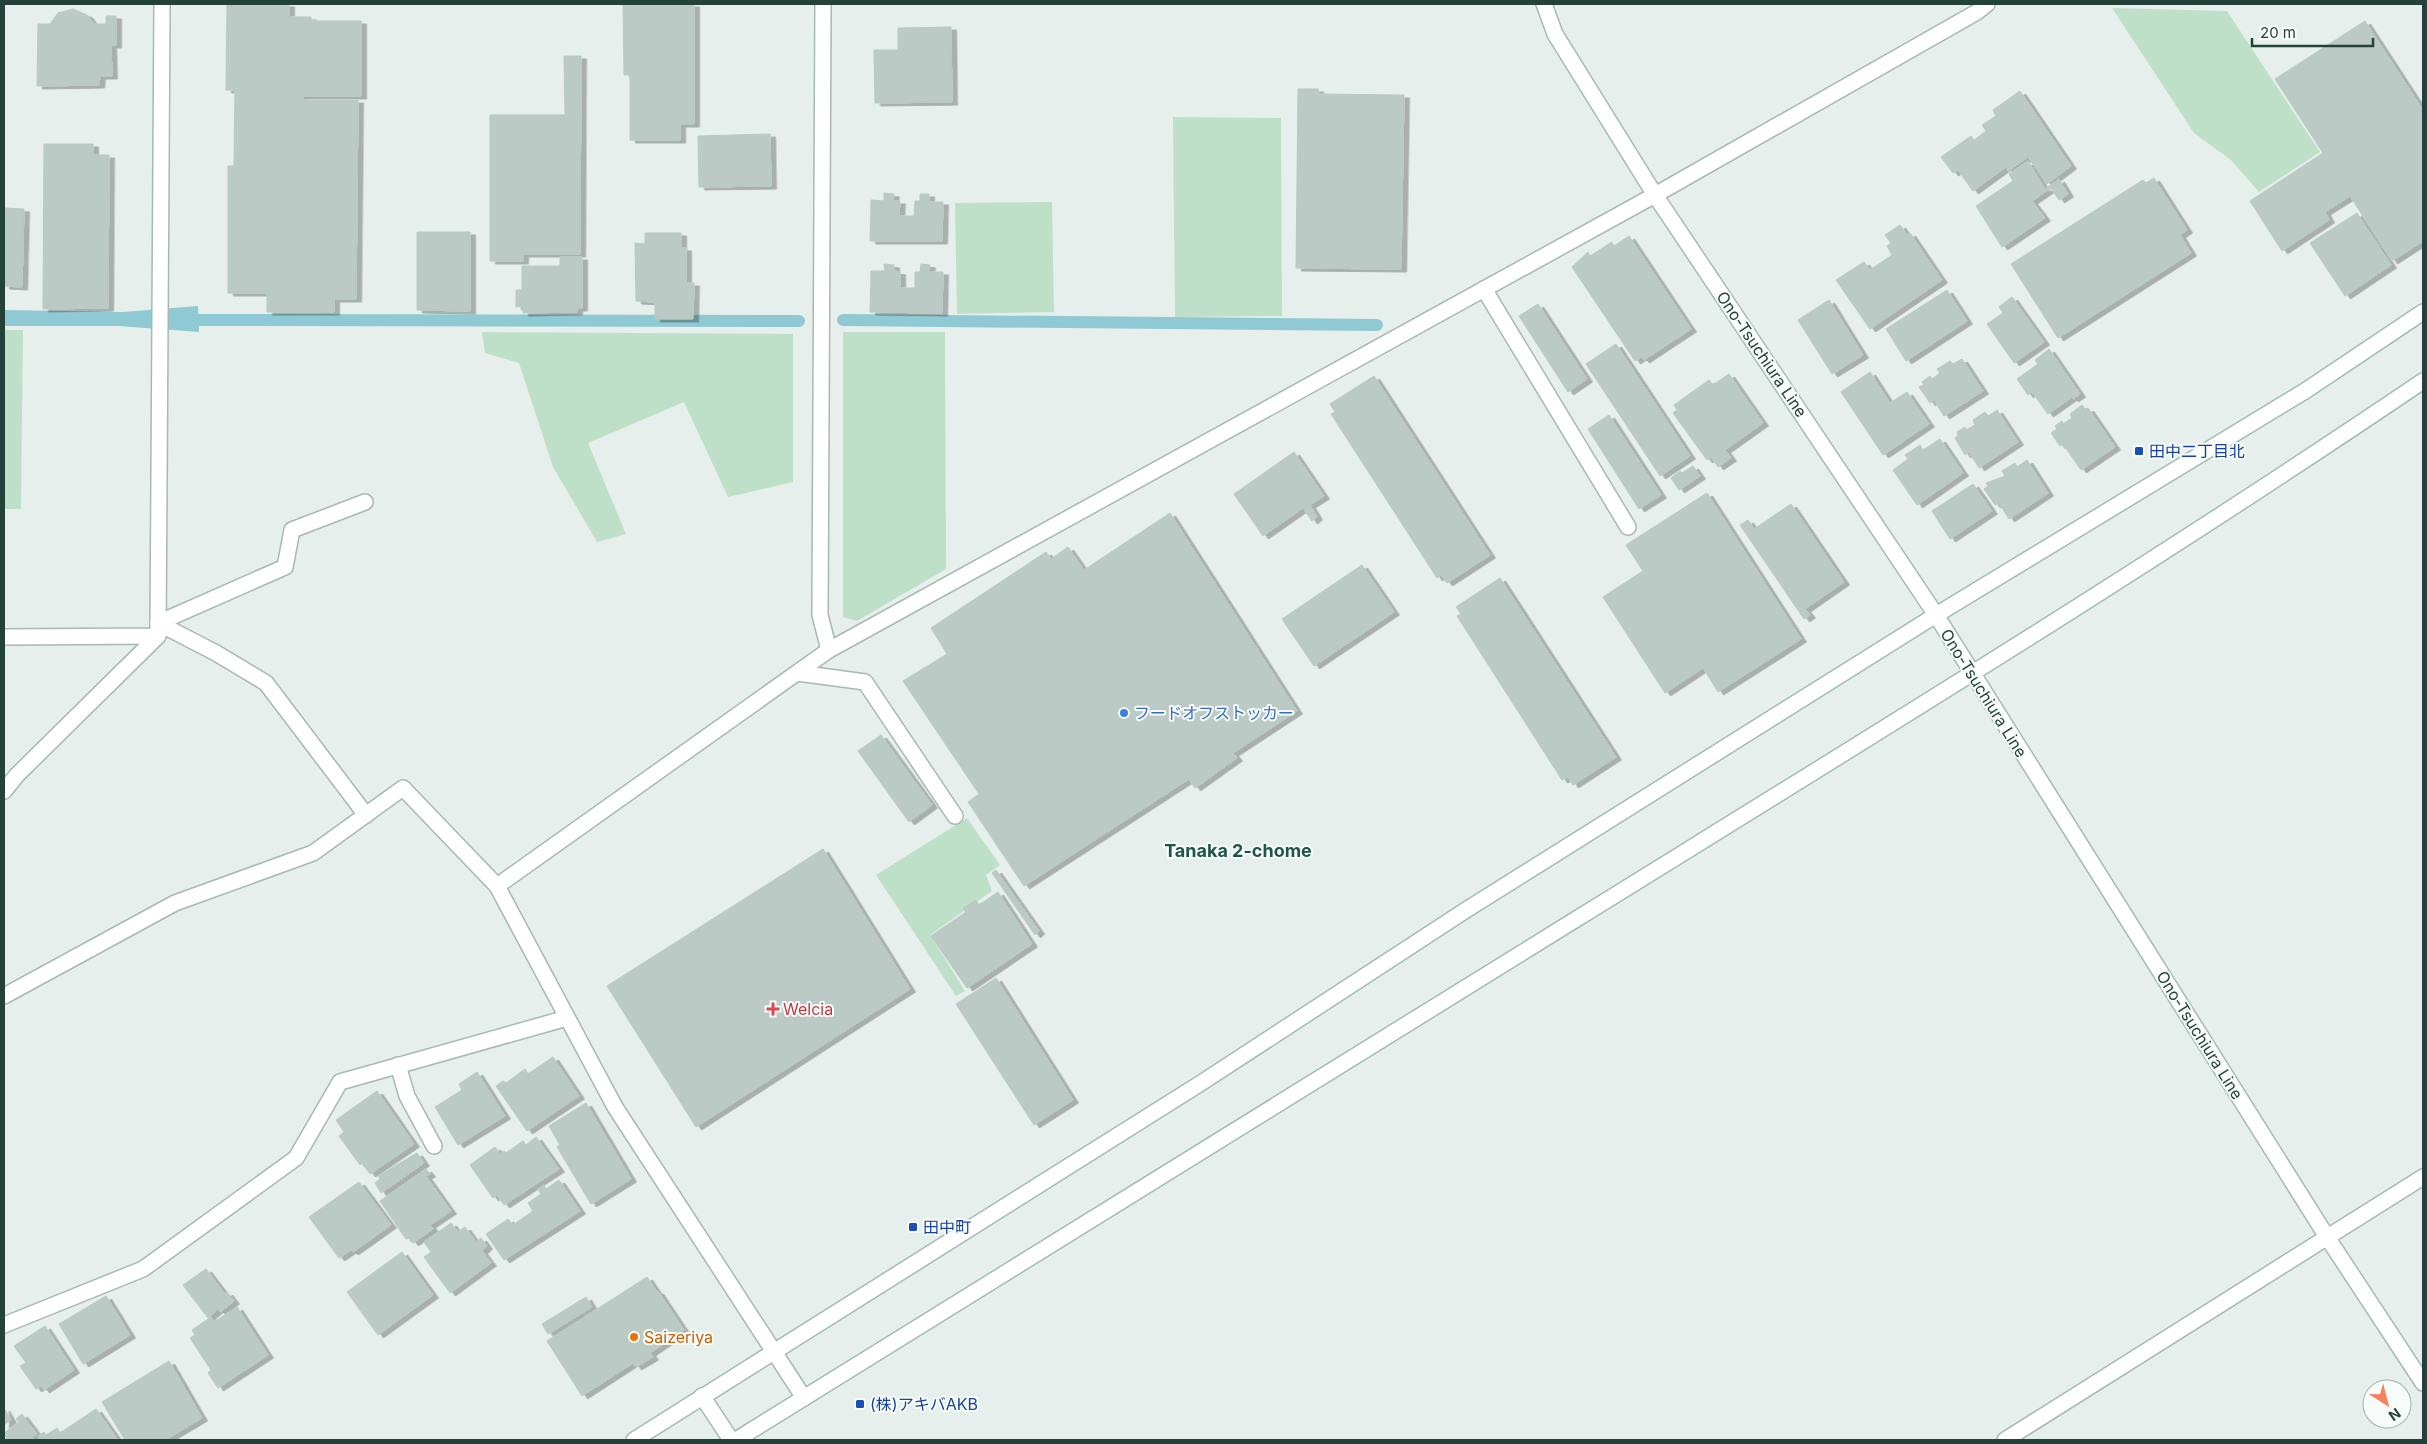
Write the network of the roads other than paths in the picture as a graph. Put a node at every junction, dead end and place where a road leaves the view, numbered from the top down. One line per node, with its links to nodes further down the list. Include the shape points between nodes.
1 (162, 4): 12 (street)
2 (823, 4): 14 (street, via 820,615)
3 (1544, 4): 5 (street, Ono-Tsuchiura Line, via 1555,34)
4 (1987, 4): 5 (street)
5 (1656, 195): 6 (street); 11 (street, Ono-Tsuchiura Line)
6 (1484, 289): 10 (street); 14 (street)
7 (2423, 312): 11 (street, via 2304,392)
8 (2423, 381): 16 (street)
9 (365, 502): 12 (street, via 292,530 285,567)
10 (1628, 527)
11 (1936, 615): 16 (street, Ono-Tsuchiura Line); 28 (street)
12 (158, 630): 13 (street); 17 (street); 18 (street, via 216,654 266,683)
13 (4, 637)
14 (829, 650): 15 (street)
15 (798, 673): 19 (street, via 866,682); 20 (street)
16 (1972, 675): 26 (street, Ono-Tsuchiura Line); 31 (street)
17 (4, 791)
18 (366, 815): 20 (street, via 403,788); 21 (street, via 314,853 175,903)
19 (955, 816)
20 (497, 886): 22 (street)
21 (4, 996)
22 (567, 1018): 23 (street); 28 (street, via 614,1107)
23 (398, 1065): 24 (street, via 407,1096); 27 (street, via 340,1082 296,1158 142,1269)
24 (434, 1146)
25 (2423, 1177): 26 (street)
26 (2327, 1237): 29 (street, Ono-Tsuchiura Line); 35 (street)
27 (4, 1325)
28 (773, 1352): 30 (street); 31 (street)
29 (2423, 1383)
30 (702, 1396): 32 (street); 33 (street)
31 (804, 1398): 34 (street)
32 (634, 1440)
33 (731, 1440)
34 (736, 1440)
35 (2005, 1440)

